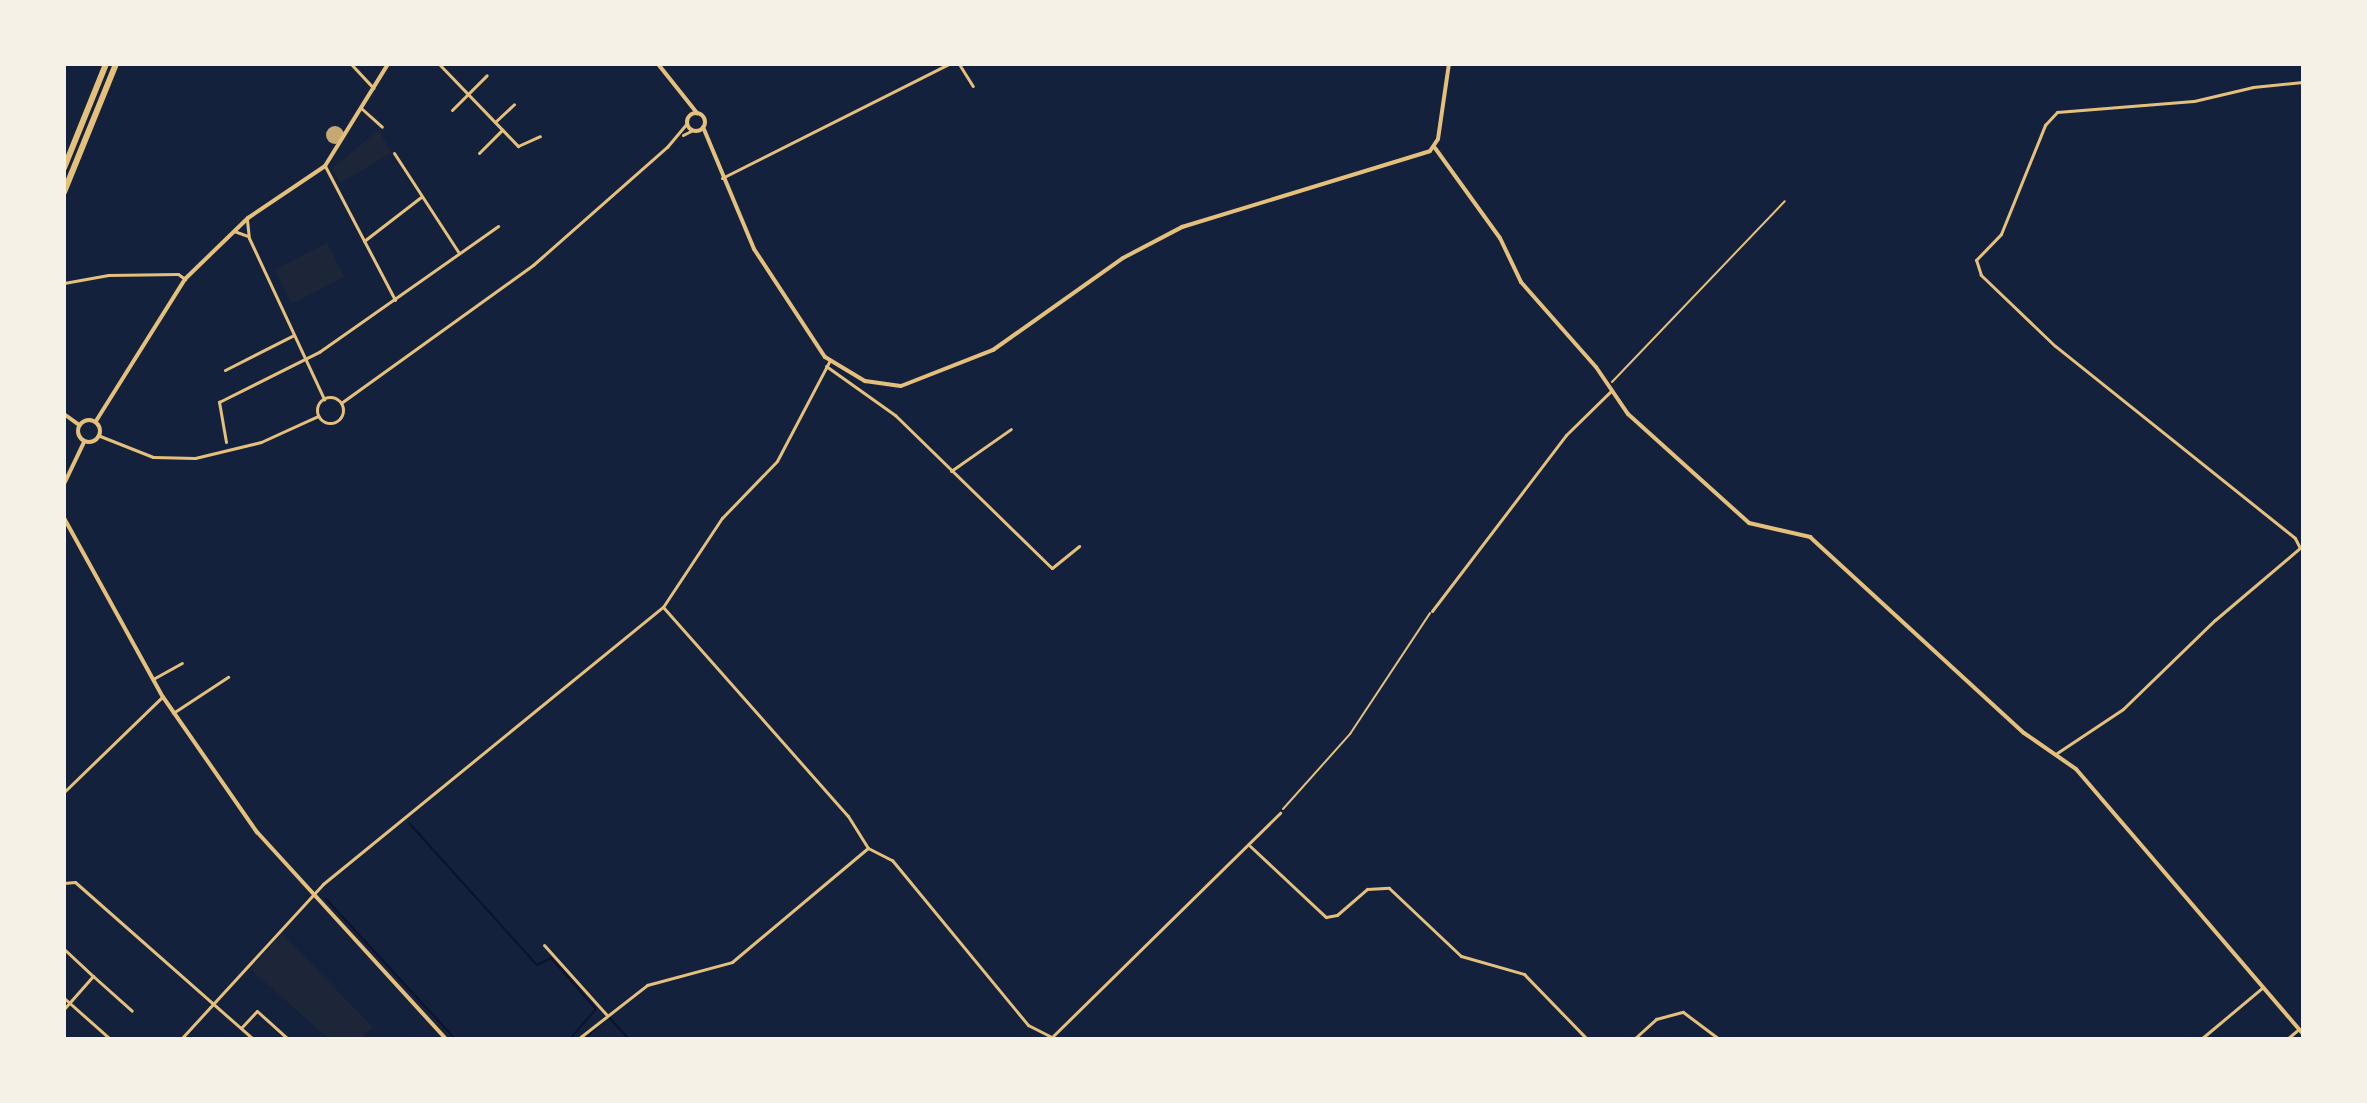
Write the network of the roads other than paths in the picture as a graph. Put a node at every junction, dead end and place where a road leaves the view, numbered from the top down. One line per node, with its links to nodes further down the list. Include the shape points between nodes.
1 (106, 64): 33 (highway)
2 (116, 64): 35 (highway)
3 (351, 64): 13 (street)
4 (388, 64): 13 (street)
5 (439, 64): 14 (street)
6 (658, 64): 16 (street)
7 (949, 64): 34 (street)
8 (959, 64): 12 (street)
9 (1449, 64): 29 (street)
10 (487, 75): 14 (street)
11 (2303, 82): 68 (street, via 2194,101 2057,112 2045,125 2001,234 1975,265 2055,346)
12 (973, 86)
13 (373, 88): 17 (street)
14 (468, 94): 18 (street); 21 (street)
15 (514, 104): 21 (street)
16 (687, 104): 19 (street); 20 (street)
17 (360, 107): 22 (street); 32 (street)
18 (452, 110)
19 (697, 113): 20 (street); 23 (street, via 704,118)
20 (688, 121): 25 (street); 27 (street)
21 (495, 122): 24 (street)
22 (382, 127)
23 (703, 127): 25 (street); 28 (street)
24 (502, 130): 26 (street, via 518,146); 31 (street)
25 (694, 130): 27 (street); 28 (street)
26 (540, 136)
27 (679, 136): 55 (street, via 533,265)
28 (705, 140): 34 (street)
29 (1435, 148): 51 (street, via 1182,227 1123,258 993,350 925,379 889,386); 53 (street, via 1500,238 1508,259)
30 (394, 153): 36 (street)
31 (479, 153)
32 (325, 166): 37 (street); 42 (street)
33 (64, 168)
34 (722, 178): 49 (street, via 761,262)
35 (64, 192)
36 (423, 196): 42 (street); 43 (street)
37 (245, 221): 39 (street); 40 (street); 41 (street)
38 (498, 226): 43 (street)
39 (234, 231): 40 (street); 44 (street)
40 (244, 232): 41 (street)
41 (248, 236): 47 (street)
42 (364, 241): 46 (street)
43 (459, 253): 46 (street)
44 (185, 279): 45 (street, via 178,274 108,275); 58 (street)
45 (64, 283)
46 (395, 300): 48 (street)
47 (294, 335): 48 (street); 50 (street)
48 (306, 359): 54 (street); 63 (street, via 217,404)
49 (828, 364): 51 (street); 52 (street); 69 (street, via 777,461 722,518)
50 (225, 370)
51 (847, 374): 52 (street)
52 (843, 380): 64 (street, via 895,415)
53 (1610, 388): 70 (street, via 1573,427); 76 (street, via 1635,421 1749,523 1810,537 2012,723)
54 (324, 399): 55 (street); 57 (street)
55 (341, 403): 57 (street, via 343,415 337,422 328,424)
56 (64, 414): 59 (street)
57 (318, 416): 61 (street, via 261,442 195,458 153,457)
58 (96, 421): 59 (street); 61 (street)
59 (79, 425): 62 (street)
60 (1011, 429): 64 (street)
61 (100, 436): 62 (street)
62 (84, 442): 65 (street)
63 (226, 442)
64 (951, 471): 67 (street, via 1052,568)
65 (64, 484)
66 (64, 518): 73 (street)
67 (1079, 546)
68 (2301, 546): 76 (street, via 2123,709)
69 (663, 607): 80 (street, via 848,816); 82 (street)
70 (1432, 611)
71 (182, 663): 73 (street)
72 (228, 677): 75 (street)
73 (153, 679): 74 (street)
74 (163, 697): 75 (street); 77 (street)
75 (173, 713): 82 (street, via 257,832)
76 (2057, 753): 86 (street, via 2114,809)
77 (64, 792)
78 (1280, 813): 79 (street)
79 (1249, 846): 80 (street, via 1213,873 1052,1037 1028,1025 892,860); 102 (street, via 1326,917 1337,915 1367,889 1389,888 1461,956 1524,974)
80 (868, 848): 92 (street, via 732,962 657,980)
81 (64, 883): 89 (street, via 75,882)
82 (312, 895): 89 (street); 100 (street)
83 (544, 945): 92 (street)
84 (64, 949): 85 (street)
85 (93, 976): 88 (street); 91 (street)
86 (2264, 987): 94 (street); 105 (street)
87 (64, 998): 88 (street)
88 (69, 1003): 90 (street); 96 (street)
89 (213, 1004): 93 (street); 97 (street)
90 (64, 1009)
91 (132, 1011)
92 (606, 1014): 101 (street)
93 (241, 1028): 98 (street); 99 (street, via 257,1011)
94 (2299, 1029): 95 (street); 106 (street)
95 (2303, 1034)
96 (110, 1039)
97 (181, 1039)
98 (253, 1039)
99 (288, 1039)
100 (446, 1039)
101 (578, 1039)
102 (1587, 1039)
103 (1634, 1039): 104 (street, via 1656,1019 1683,1012)
104 (1719, 1039)
105 (2201, 1039)
106 (2287, 1039)

